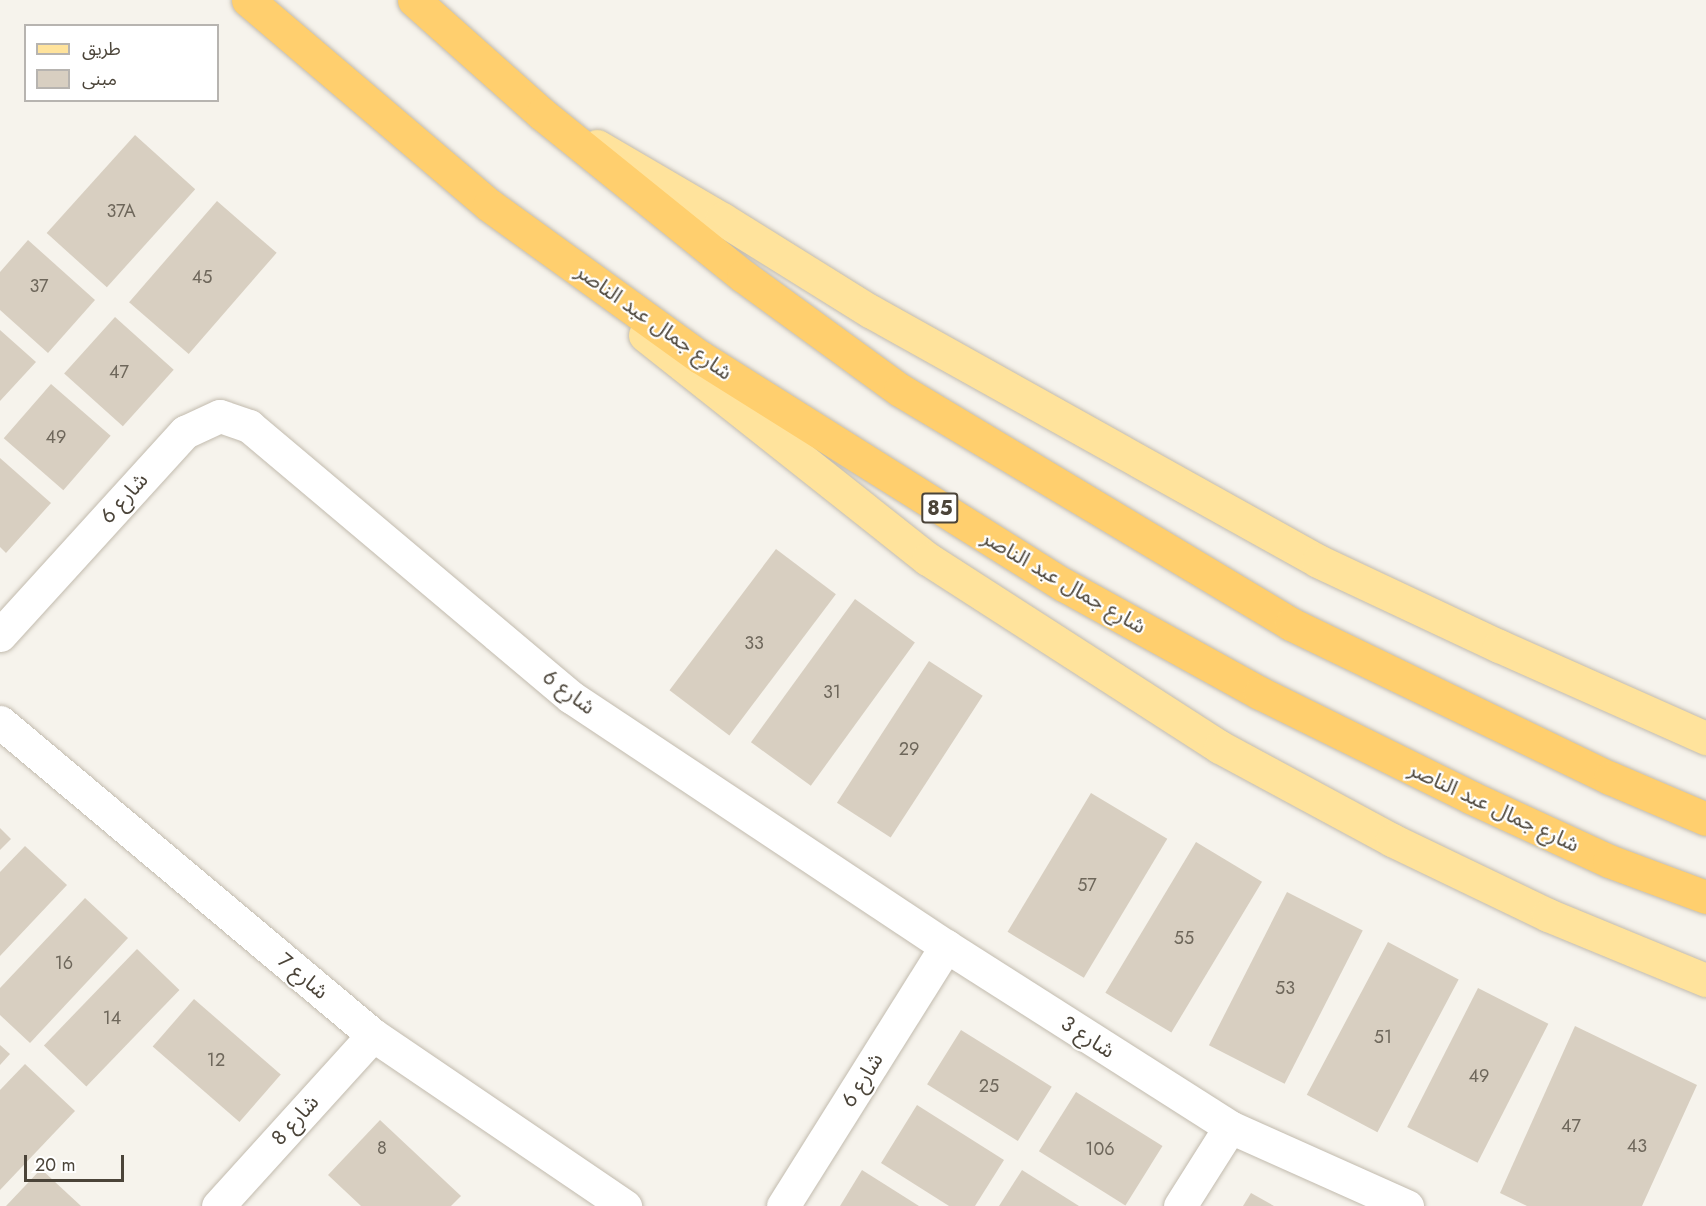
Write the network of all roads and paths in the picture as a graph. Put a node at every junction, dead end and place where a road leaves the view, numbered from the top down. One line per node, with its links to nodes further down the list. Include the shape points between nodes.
1 (248, 0): 4 (highway, شارع جمال عبد الناصر / 85)
2 (414, 0): 3 (highway)
3 (542, 114): 7 (main road, via 870,311 1318,561); 8 (highway, via 743,276 900,390 1094,508 1291,624 1589,768)
4 (489, 205): 9 (highway, شارع جمال عبد الناصر / 85, via 699,357 1064,585 1260,693 1470,797 1609,861); 11 (main road, via 565,273 928,559 1220,747 1392,840 1538,910)
5 (0, 635): 10 (street, شارع 6, via 185,432 220,416 249,426 572,697)
6 (0, 722): 12 (street, شارع 7)
7 (1706, 738)
8 (1706, 819)
9 (1706, 897)
10 (946, 946): 13 (street, شارع 3); 16 (street, شارع 6)
11 (1706, 980)
12 (373, 1035): 14 (street, شارع 8); 15 (street, شارع 7)
13 (1230, 1127): 17 (street); 18 (street, شارع 3)
14 (218, 1206)
15 (625, 1206)
16 (783, 1206)
17 (1180, 1206)
18 (1407, 1206)

